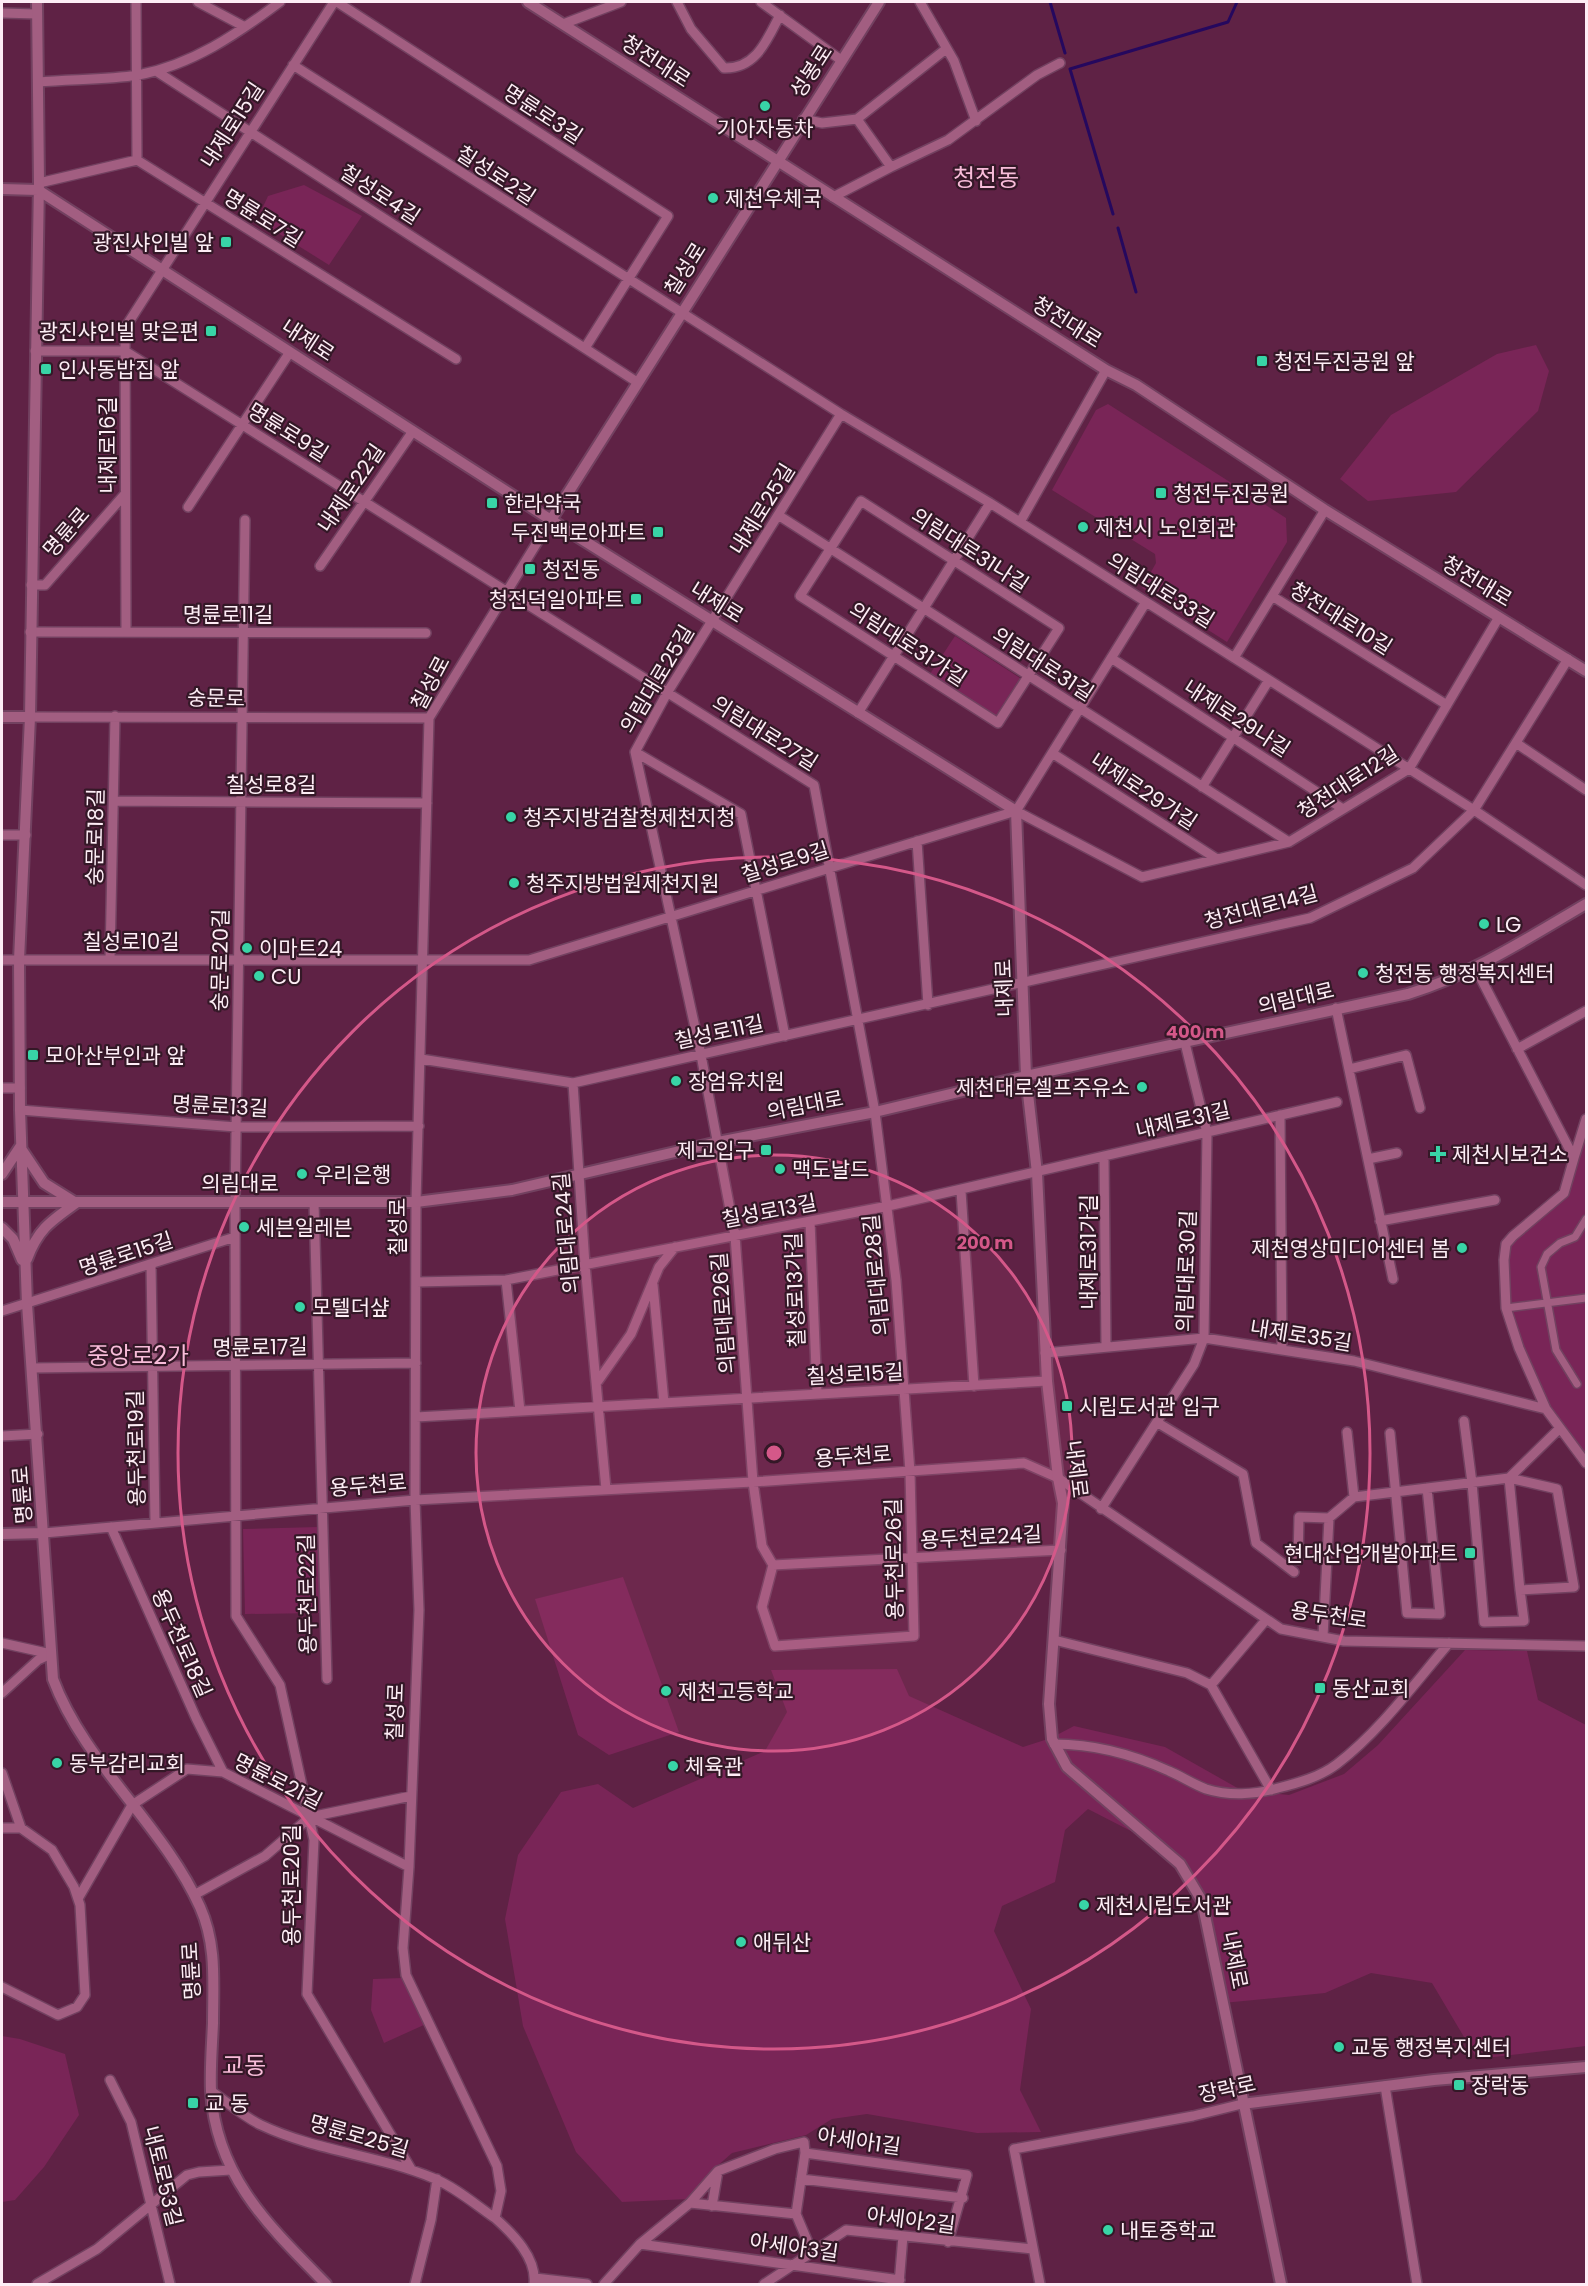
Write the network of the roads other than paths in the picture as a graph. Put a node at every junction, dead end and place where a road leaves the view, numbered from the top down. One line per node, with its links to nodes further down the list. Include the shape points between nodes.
1 (37, 2): 13 (street, 명륜로)
2 (136, 2): 22 (street)
3 (198, 2): 16 (street)
4 (280, 2): 16 (street)
5 (335, 2): 20 (street, 내제로15길); 36 (street, 명륜로3길, via 669,216)
6 (528, 2): 15 (street, 청전대로)
7 (621, 2): 15 (street)
8 (677, 2): 14 (street, via 691,29 724,68 738,68 754,59)
9 (761, 2): 14 (street)
10 (879, 2): 18 (street, 성봉로)
11 (920, 2): 17 (street)
12 (2, 13): 13 (street)
13 (37, 14): 23 (street, 명륜로)
14 (780, 15): 18 (street)
15 (563, 24): 29 (street, 청전대로)
16 (245, 27): 21 (street, via 201,54)
17 (946, 49): 25 (street); 26 (street)
18 (841, 60): 24 (street, 성봉로)
19 (1060, 63): 26 (street, via 1037,75)
20 (292, 65): 27 (street, 내제로15길); 36 (street, 칠성로2길)
21 (156, 71): 22 (street); 27 (street, 칠성로4길)
22 (136, 75): 23 (street); 28 (street)
23 (38, 81): 31 (street, 명륜로)
24 (803, 119): 25 (street, via 822,123); 29 (street, 성봉로)
25 (857, 119): 30 (street)
26 (976, 121): 30 (street, via 948,140)
27 (250, 131): 34 (street, 내제로15길); 38 (street, 칠성로4길)
28 (137, 160): 31 (street); 34 (street, 명륜로7길)
29 (776, 161): 33 (street, 청전대로); 37 (street, 칠성로)
30 (891, 167): 33 (street)
31 (38, 186): 32 (street); 35 (street, 내제로); 39 (street, 명륜로)
32 (2, 189)
33 (833, 197): 43 (street, 청전대로)
34 (204, 202): 35 (street, 내제로15길); 42 (street, 명륜로7길)
35 (161, 269): 40 (street, 내제로16길, via 125,328); 41 (street, 내제로)
36 (629, 278): 37 (street, 칠성로2길); 38 (street)
37 (682, 311): 44 (street, 칠성로); 45 (street, 의림대로33길)
38 (585, 348): 44 (street, 칠성로4길)
39 (35, 351): 40 (street); 60 (street, 명륜로)
40 (125, 351): 46 (street, 명륜로9길); 48 (street, 내제로16길)
41 (290, 352): 46 (street); 47 (street, 내제로)
42 (456, 359)
43 (1106, 370): 52 (street, 청전대로); 56 (street)
44 (637, 382): 55 (street, 칠성로)
45 (842, 414): 50 (street, 의림대로33길); 53 (street, 내제로25길)
46 (242, 424): 49 (street, 명륜로9길); 51 (street)
47 (413, 431): 49 (street, 내제로22길); 55 (street, 내제로)
48 (125, 494): 60 (street, 명륜로, via 45,585); 68 (street, 내제로16길)
49 (364, 501): 59 (street, 내제로22길); 61 (street, 명륜로9길)
50 (990, 503): 56 (street, 의림대로33길); 58 (street)
51 (188, 507)
52 (1325, 510): 62 (street, 청전대로10길); 65 (street, 청전대로)
53 (778, 515): 57 (street, 의림대로31길); 66 (street, 내제로25길)
54 (245, 520): 69 (street, 숭문로20길)
55 (551, 520): 61 (street, 칠성로); 66 (street, 내제로)
56 (1020, 522): 63 (street, 의림대로33길)
57 (831, 548): 58 (street, 의림대로31나길, via 861,501); 64 (street, 의림대로31길); 71 (street, 의림대로31가길, via 800,596)
58 (954, 561): 64 (street); 76 (street, 의림대로31나길, via 1059,628)
59 (320, 566)
60 (31, 585): 67 (street, 명륜로)
61 (507, 591): 78 (street, 의림대로27길); 86 (street, 칠성로)
62 (1272, 596): 73 (street); 79 (street, 청전대로10길)
63 (1146, 602): 72 (street); 73 (street, 의림대로33길)
64 (924, 609): 71 (street); 76 (street, 의림대로31길)
65 (1499, 617): 74 (street, 청전대로); 79 (street, 청전대로12길)
66 (712, 622): 78 (street, 의림대로25길); 81 (street, 내제로)
67 (30, 632): 68 (street, 명륜로11길); 84 (street, 명륜로)
68 (126, 632): 69 (street, 명륜로11길)
69 (243, 632): 70 (street, 명륜로11길); 85 (street, 숭문로20길)
70 (426, 633)
71 (893, 658): 76 (street, 의림대로31가길, via 998,723); 81 (street)
72 (1111, 658): 80 (street); 87 (street, 내제로29나길)
73 (1234, 658): 77 (street, 의림대로33길)
74 (1568, 659): 75 (street, 청전대로); 88 (street, 청전대로14길)
75 (1587, 671)
76 (1029, 677): 80 (street, 의림대로31길)
77 (1269, 680): 87 (street); 91 (street, 의림대로33길)
78 (667, 693): 89 (street, 의림대로25길); 105 (street, 의림대로27길, via 814,785)
79 (1447, 705): 91 (street, 청전대로12길)
80 (1079, 710): 90 (street); 92 (street, 의림대로31길)
81 (858, 713): 99 (street, 내제로)
82 (115, 716): 84 (street, 숭문로); 85 (street, 숭문로); 94 (street, 숭문로18길)
83 (2, 717): 84 (street, 숭문로)
84 (30, 717): 101 (street, 명륜로)
85 (240, 718): 86 (street, 숭문로); 95 (street, 숭문로20길)
86 (429, 718): 96 (street, 칠성로)
87 (1233, 737): 92 (street); 97 (street, 내제로29나길)
88 (1516, 743): 93 (street); 98 (street, 청전대로14길)
89 (635, 752): 107 (street, via 741,814); 109 (street, 의림대로25길)
90 (1052, 753): 99 (street); 104 (street, 내제로29가길)
91 (1409, 769): 97 (street, 청전대로12길); 98 (street, 의림대로33길)
92 (1202, 787): 103 (street, 의림대로31길)
93 (1585, 789)
94 (114, 801): 95 (street, 칠성로8길); 111 (street, 숭문로18길)
95 (240, 802): 96 (street, 칠성로8길); 112 (street, 숭문로20길)
96 (427, 803): 110 (street, 칠성로)
97 (1343, 808): 103 (street, 청전대로12길)
98 (1474, 810): 106 (street, 의림대로33길); 116 (street, 청전대로14길, via 1413,868 1310,918)
99 (1016, 811): 102 (street, 칠성로9길); 104 (street, 청전대로12길, via 1142,877); 116 (street, 내제로)
100 (2, 835): 101 (street)
101 (26, 835): 114 (street, 명륜로)
102 (917, 842): 105 (street, 칠성로9길); 117 (street)
103 (1289, 842): 104 (street, 청전대로12길)
104 (1217, 859)
105 (831, 866): 107 (street, 칠성로9길); 120 (street, 의림대로27길)
106 (1587, 885)
107 (755, 890): 109 (street, 칠성로9길); 121 (street)
108 (1587, 904): 115 (street, 의림대로)
109 (670, 915): 110 (street, 칠성로9길, via 529,960); 124 (street, 의림대로25길)
110 (423, 958): 112 (street, 칠성로10길); 125 (street, 칠성로)
111 (110, 959): 112 (street, 칠성로10길); 114 (street, 칠성로10길)
112 (238, 959): 138 (street, 숭문로20길)
113 (2, 960): 114 (street, 칠성로10길)
114 (19, 960): 130 (street, 명륜로)
115 (1476, 969): 118 (street, 의림대로, via 1408,994); 123 (street)
116 (1023, 984): 117 (street, 칠성로11길); 127 (street, 내제로)
117 (928, 1005): 120 (street, 칠성로11길)
118 (1336, 1008): 122 (street, 의림대로); 126 (street)
119 (1587, 1011): 123 (street)
120 (858, 1020): 121 (street, 칠성로11길); 134 (street, 의림대로27길)
121 (784, 1036): 124 (street, 칠성로11길)
122 (1185, 1043): 127 (street, 의림대로); 139 (street, 의림대로30길)
123 (1516, 1049): 144 (street)
124 (701, 1055): 128 (street, 칠성로11길); 140 (street, 의림대로25길)
125 (421, 1059): 128 (street, 칠성로11길); 137 (street, 칠성로)
126 (1348, 1069): 132 (street, via 1406,1055); 145 (street)
127 (1026, 1076): 134 (street, 의림대로); 146 (street, 내제로)
128 (573, 1083): 148 (street, 의림대로24길)
129 (2, 1088): 130 (street)
130 (20, 1088): 133 (street, 명륜로)
131 (1337, 1102): 135 (street, 내제로31길)
132 (1420, 1108)
133 (20, 1110): 138 (street, 명륜로13길); 141 (street, 명륜로)
134 (875, 1112): 140 (street, 의림대로); 157 (street, 의림대로28길)
135 (1280, 1116): 139 (street, 내제로31길); 179 (street)
136 (1587, 1119): 144 (street)
137 (419, 1126): 138 (street, 명륜로13길); 154 (street, 칠성로)
138 (236, 1127): 153 (street, 숭문로20길)
139 (1207, 1133): 143 (street, 내제로31길); 177 (street, 의림대로30길)
140 (718, 1142): 148 (street, 의림대로); 162 (street, 의림대로26길)
141 (20, 1147): 147 (street); 152 (street, 명륜로); 155 (street, via 44,1183)
142 (1397, 1153): 145 (street)
143 (1104, 1158): 146 (street, 내제로31길); 178 (street, 내제로31가길)
144 (1574, 1158): 175 (street, via 1564,1193 1506,1244)
145 (1368, 1159): 160 (street)
146 (1037, 1173): 149 (street, 칠성로13길); 180 (street, 내제로)
147 (2, 1174)
148 (579, 1176): 154 (street, 의림대로, via 512,1190); 167 (street, 의림대로24길)
149 (960, 1191): 157 (street, 칠성로13길); 189 (street)
150 (1495, 1200): 160 (street)
151 (2, 1202): 152 (street, 의림대로)
152 (21, 1202): 155 (street, 의림대로); 166 (street, 명륜로)
153 (235, 1202): 155 (street, 의림대로); 156 (street, 의림대로); 163 (street, 숭문로20길)
154 (416, 1202): 156 (street, 의림대로); 170 (street, 칠성로)
155 (76, 1203): 166 (street, via 35,1238)
156 (314, 1203): 182 (street, 용두천로22길)
157 (888, 1206): 159 (street, 칠성로13길); 190 (street, 의림대로28길)
158 (1587, 1219): 173 (street, via 1575,1237 1547,1254 1541,1267)
159 (810, 1221): 162 (street, 칠성로13길); 191 (street, 칠성로13가길)
160 (1380, 1221): 168 (street)
161 (2, 1228): 166 (street, via 13,1239)
162 (735, 1236): 164 (street, 칠성로13길); 192 (street, 의림대로26길)
163 (235, 1237): 165 (street, 명륜로15길); 183 (street, 숭문로20길)
164 (675, 1247): 167 (street, 칠성로13길); 171 (street)
165 (151, 1264): 174 (street, 명륜로15길); 184 (street, 용두천로19길)
166 (25, 1265): 174 (street, 명륜로)
167 (585, 1265): 169 (street, 칠성로13길); 186 (street, 의림대로24길)
168 (1393, 1279)
169 (506, 1280): 170 (street, 칠성로13길); 196 (street)
170 (416, 1282): 181 (street, 칠성로)
171 (652, 1282): 186 (street, via 631,1334); 193 (street)
172 (1587, 1298): 173 (street)
173 (1546, 1301): 175 (street); 188 (street, via 1556,1350)
174 (27, 1304): 176 (street, 명륜로15길); 185 (street, 명륜로)
175 (1506, 1308): 195 (street)
176 (2, 1311)
177 (1204, 1338): 178 (street, 내제로35길); 179 (street, 내제로35길); 199 (street, 의림대로30길, via 1194,1364)
178 (1106, 1347): 180 (street, 내제로35길)
179 (1282, 1350): 195 (street, 내제로35길, via 1354,1360)
180 (1045, 1353): 187 (street, 내제로)
181 (416, 1363): 182 (street, 명륜로17길); 197 (street, 칠성로)
182 (319, 1364): 183 (street, 명륜로17길); 216 (street, 용두천로22길)
183 (235, 1365): 184 (street, 명륜로17길); 218 (street, 용두천로20길)
184 (153, 1366): 185 (street, 명륜로17길); 220 (street, 용두천로19길)
185 (32, 1368): 203 (street, 명륜로)
186 (598, 1381): 194 (street, 의림대로24길)
187 (1047, 1381): 189 (street, 칠성로15길); 207 (street, 내제로)
188 (1577, 1384)
189 (974, 1386): 190 (street, 칠성로15길)
190 (903, 1389): 191 (street, 칠성로15길); 206 (street, 의림대로28길)
191 (817, 1394): 192 (street, 칠성로15길)
192 (747, 1398): 193 (street, 칠성로15길); 209 (street, 의림대로26길)
193 (664, 1403): 194 (street, 칠성로15길)
194 (600, 1407): 196 (street, 칠성로15길); 212 (street, 의림대로24길)
195 (1546, 1408): 200 (street)
196 (520, 1411): 197 (street, 칠성로15길)
197 (416, 1417): 215 (street, 칠성로)
198 (1464, 1421): 210 (street)
199 (1158, 1423): 217 (street, 의림대로30길); 228 (street, via 1243,1474 1256,1543)
200 (1560, 1428): 205 (street); 208 (street)
201 (1347, 1432): 214 (street)
202 (1390, 1433): 213 (street)
203 (38, 1434): 204 (street); 222 (street, 명륜로)
204 (2, 1436)
205 (1587, 1463)
206 (909, 1472): 207 (street, 용두천로, via 1024,1463); 209 (street, 용두천로); 225 (street, 용두천로26길)
207 (1058, 1478): 217 (street, 용두천로); 224 (street, 내제로, via 1064,1503)
208 (1509, 1478): 210 (street); 229 (street); 229 (street, via 1557,1489 1574,1587)
209 (753, 1482): 212 (street, 용두천로); 227 (street, via 762,1545)
210 (1472, 1483): 211 (street); 229 (street, via 1484,1622 1524,1621)
211 (1427, 1488): 213 (street); 213 (street, via 1440,1614 1407,1613)
212 (606, 1489): 215 (street, 용두천로)
213 (1397, 1492): 214 (street)
214 (1354, 1497): 219 (street)
215 (415, 1500): 216 (street, 용두천로); 244 (street, 칠성로, via 418,1610)
216 (324, 1508): 218 (street, 용두천로); 237 (street, 용두천로22길)
217 (1101, 1509): 230 (street, 용두천로)
218 (235, 1516): 220 (street, 용두천로); 246 (street, 용두천로20길, via 236,1616 280,1685)
219 (1329, 1518): 226 (street, via 1299,1517); 231 (street)
220 (155, 1523): 221 (street, 용두천로)
221 (111, 1527): 222 (street, 용두천로); 241 (street, 용두천로18길)
222 (44, 1533): 223 (street, 용두천로); 236 (street, 명륜로)
223 (2, 1534)
224 (1061, 1550): 225 (street, 용두천로24길); 232 (street, 내제로)
225 (913, 1558): 227 (street, 용두천로24길); 227 (street, 용두천로26길, via 914,1636 775,1646 762,1607)
226 (1298, 1560)
227 (773, 1565)
228 (1294, 1572)
229 (1520, 1590)
230 (1265, 1621): 231 (street, 용두천로, via 1281,1629); 238 (street)
231 (1323, 1638): 234 (street, 용두천로)
232 (1054, 1640): 238 (street, via 1187,1672); 240 (street, 내제로, via 1048,1704)
233 (2, 1642): 236 (street)
234 (1449, 1643): 235 (street, 용두천로); 243 (street, via 1374,1730 1336,1765 1314,1777)
235 (1587, 1646)
236 (51, 1654): 239 (street, via 38,1660); 245 (street, 명륜로, via 53,1679 70,1715)
237 (327, 1679)
238 (1211, 1685): 243 (street)
239 (2, 1693)
240 (1054, 1744): 243 (street, via 1114,1750 1228,1794); 257 (street, 내제로, via 1067,1767 1164,1848 1195,1885 1209,1926)
241 (223, 1772): 245 (street, 명륜로21길, via 187,1768); 246 (street, 명륜로21길)
242 (2, 1773): 248 (street)
243 (1271, 1790)
244 (411, 1796): 246 (street); 249 (street, 칠성로)
245 (132, 1805): 250 (street, 명륜로); 251 (street)
246 (310, 1818): 249 (street, 명륜로21길); 250 (street, via 265,1856); 259 (street, 용두천로20길, via 314,1840 307,1994)
247 (2, 1828): 248 (street)
248 (21, 1828): 251 (street, via 52,1850)
249 (409, 1867): 269 (street, 칠성로, via 403,1948 406,1976 497,2166 501,2191)
250 (194, 1895): 256 (street, 명륜로, via 210,1933 214,1958)
251 (79, 1897): 252 (street, via 86,1986 81,2004 57,2015)
252 (2, 1987)
253 (1587, 2067): 255 (street, 장락로)
254 (110, 2080): 266 (street, 내토로53길, via 129,2116)
255 (1385, 2086): 257 (street, 장락로); 287 (street)
256 (212, 2091): 259 (street, 명륜로25길, via 260,2124 327,2148); 260 (street, 명륜로)
257 (1242, 2104): 273 (street, 장락로, via 1014,2149); 286 (street, 내제로)
258 (805, 2153): 261 (street, 아세아1길, via 804,2142); 262 (street); 264 (street, 아세아1길, via 962,2174 968,2177)
259 (411, 2169): 263 (street, 명륜로25길)
260 (231, 2170): 266 (street, via 187,2175); 280 (street, 명륜로, via 263,2219)
261 (718, 2171): 265 (street); 267 (street)
262 (801, 2179): 264 (street); 268 (street)
263 (437, 2180): 269 (street, 명륜로25길); 281 (street)
264 (963, 2198): 271 (street)
265 (690, 2202): 267 (street); 272 (street)
266 (151, 2206): 278 (street, via 97,2249); 279 (street, 내토로53길)
267 (712, 2206): 268 (street)
268 (796, 2214): 274 (street)
269 (495, 2218): 276 (street, via 518,2240)
270 (903, 2236): 271 (street, 아세아2길); 274 (street, 아세아2길, via 846,2230); 277 (street, 아세아3길)
271 (948, 2242): 273 (street, 아세아2길)
272 (640, 2244): 275 (street, 아세아3길); 283 (street)
273 (1033, 2250): 285 (street, 장락로)
274 (812, 2252): 275 (street, 아세아2길)
275 (793, 2264): 277 (street, 아세아3길); 284 (street, 아세아2길)
276 (534, 2281): 282 (street)
277 (899, 2282)
278 (37, 2284)
279 (170, 2284)
280 (326, 2284)
281 (416, 2284)
282 (587, 2284)
283 (604, 2284)
284 (764, 2284)
285 (1040, 2284)
286 (1281, 2284)
287 (1417, 2284)

